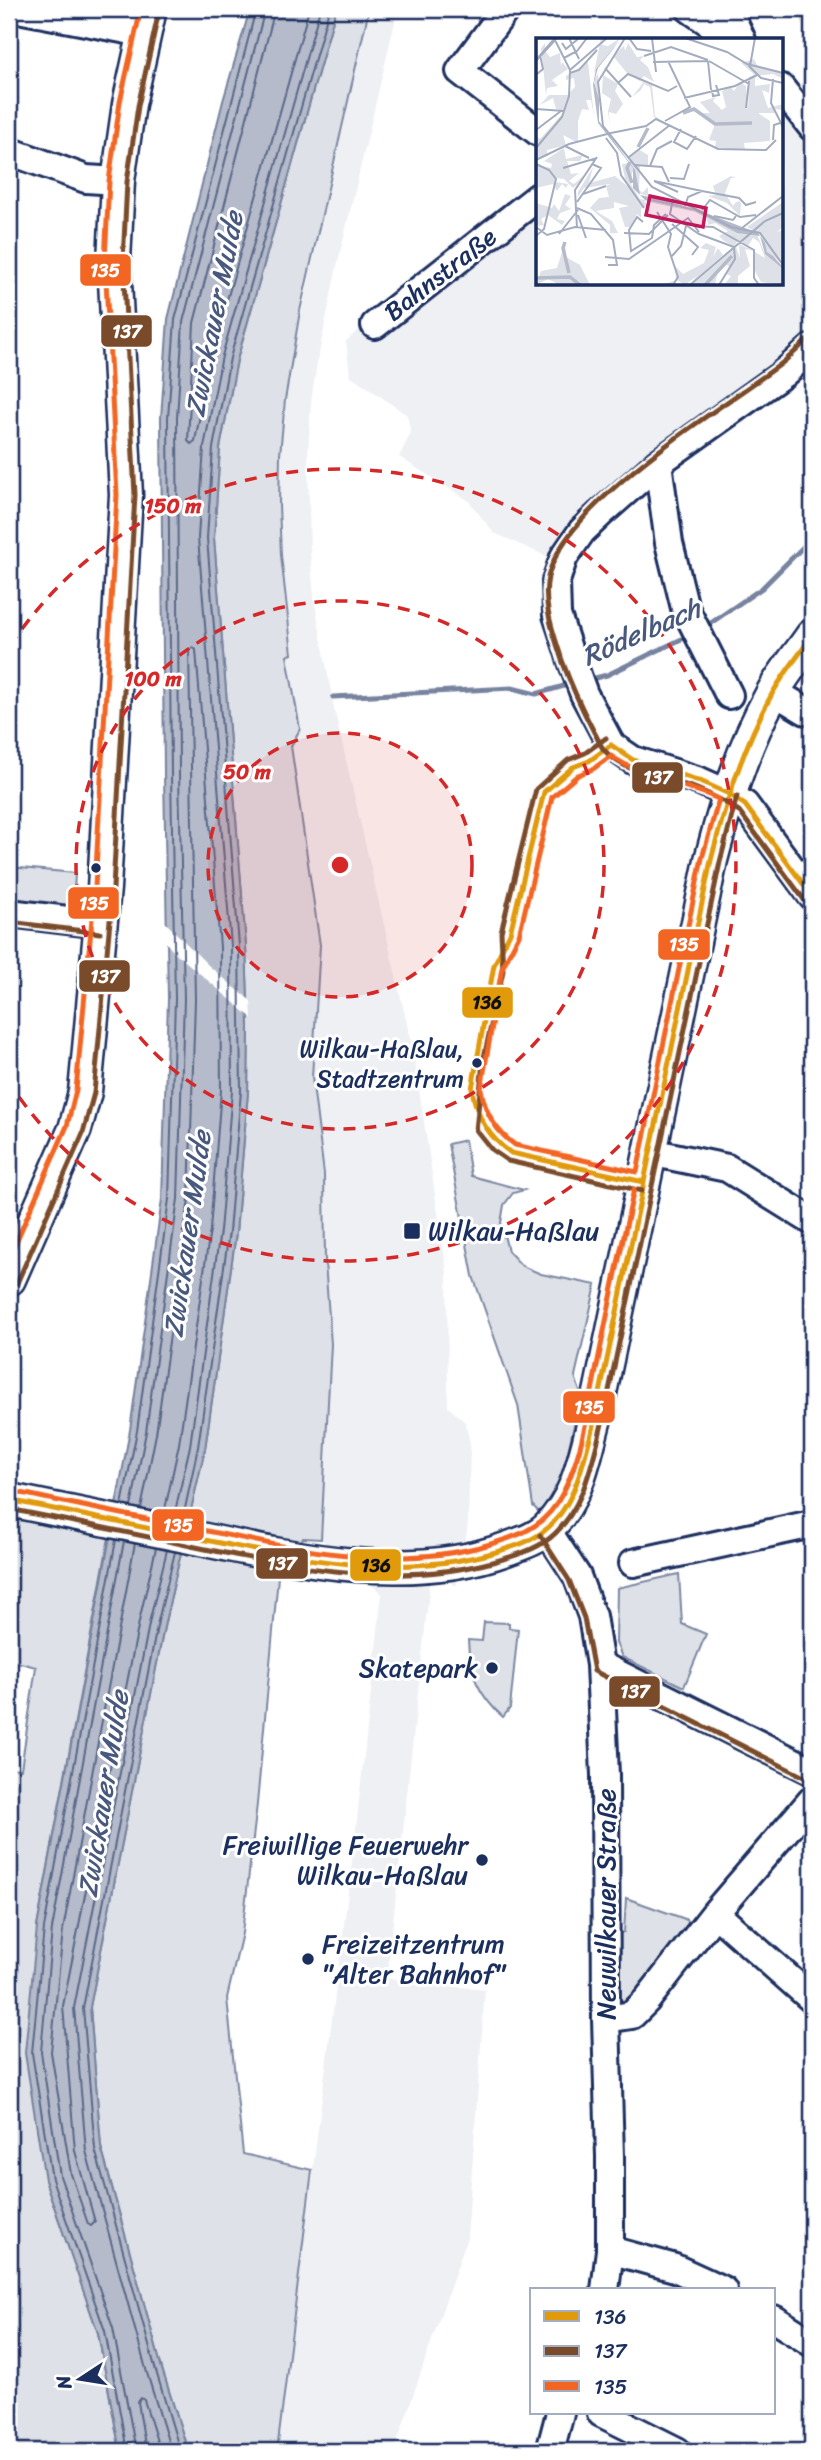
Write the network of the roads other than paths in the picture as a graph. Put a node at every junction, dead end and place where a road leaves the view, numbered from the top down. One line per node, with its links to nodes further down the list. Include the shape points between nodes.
1 (18, 9): 5 (street)
2 (506, 9): 10 (street, via 460,71)
3 (690, 9): 6 (street)
4 (732, 9): 7 (street)
5 (146, 21): 12 (main road)
6 (731, 38)
7 (741, 38)
8 (782, 89): 9 (street)
9 (812, 127)
10 (536, 131)
11 (9, 152): 12 (street, via 86,179)
12 (118, 181): 24 (main road, via 114,261 125,495)
13 (536, 198): 14 (street, Bahnstraße)
14 (375, 325)
15 (812, 348): 16 (street)
16 (658, 463): 19 (street, via 668,543 688,614); 21 (street, via 582,531 564,557 556,581 557,615 584,694 611,746 633,760 700,780)
17 (812, 636): 18 (main road)
18 (773, 691): 20 (street); 21 (main road)
19 (729, 695)
20 (812, 712)
21 (729, 794): 22 (street, via 745,805); 25 (main road)
22 (812, 896)
23 (9, 913): 24 (street)
24 (101, 924): 27 (main road, via 85,1092 70,1140)
25 (650, 1152): 26 (street, via 727,1168); 30 (main road, via 581,1472 572,1497)
26 (812, 1222)
27 (9, 1279)
28 (10, 1500): 30 (main road, via 313,1562 371,1566 460,1561 499,1552)
29 (812, 1524): 31 (street)
30 (547, 1530): 32 (street, Neuwilkauer Straße, via 577,1576 592,1616)
31 (633, 1563)
32 (600, 1665): 33 (street); 37 (street, Neuwilkauer Straße)
33 (812, 1771)
34 (812, 1800): 35 (street)
35 (715, 1913): 36 (street); 37 (street, via 632,2015)
36 (812, 1999)
37 (606, 2019): 38 (street, Neuwilkauer Straße)
38 (610, 2250): 39 (street, Neuwilkauer Straße); 40 (street, via 675,2268)
39 (605, 2288)
40 (719, 2288)
41 (776, 2320): 42 (street)
42 (812, 2343)
43 (560, 2414): 45 (street)
44 (603, 2414): 46 (street)
45 (550, 2451)
46 (677, 2451)

